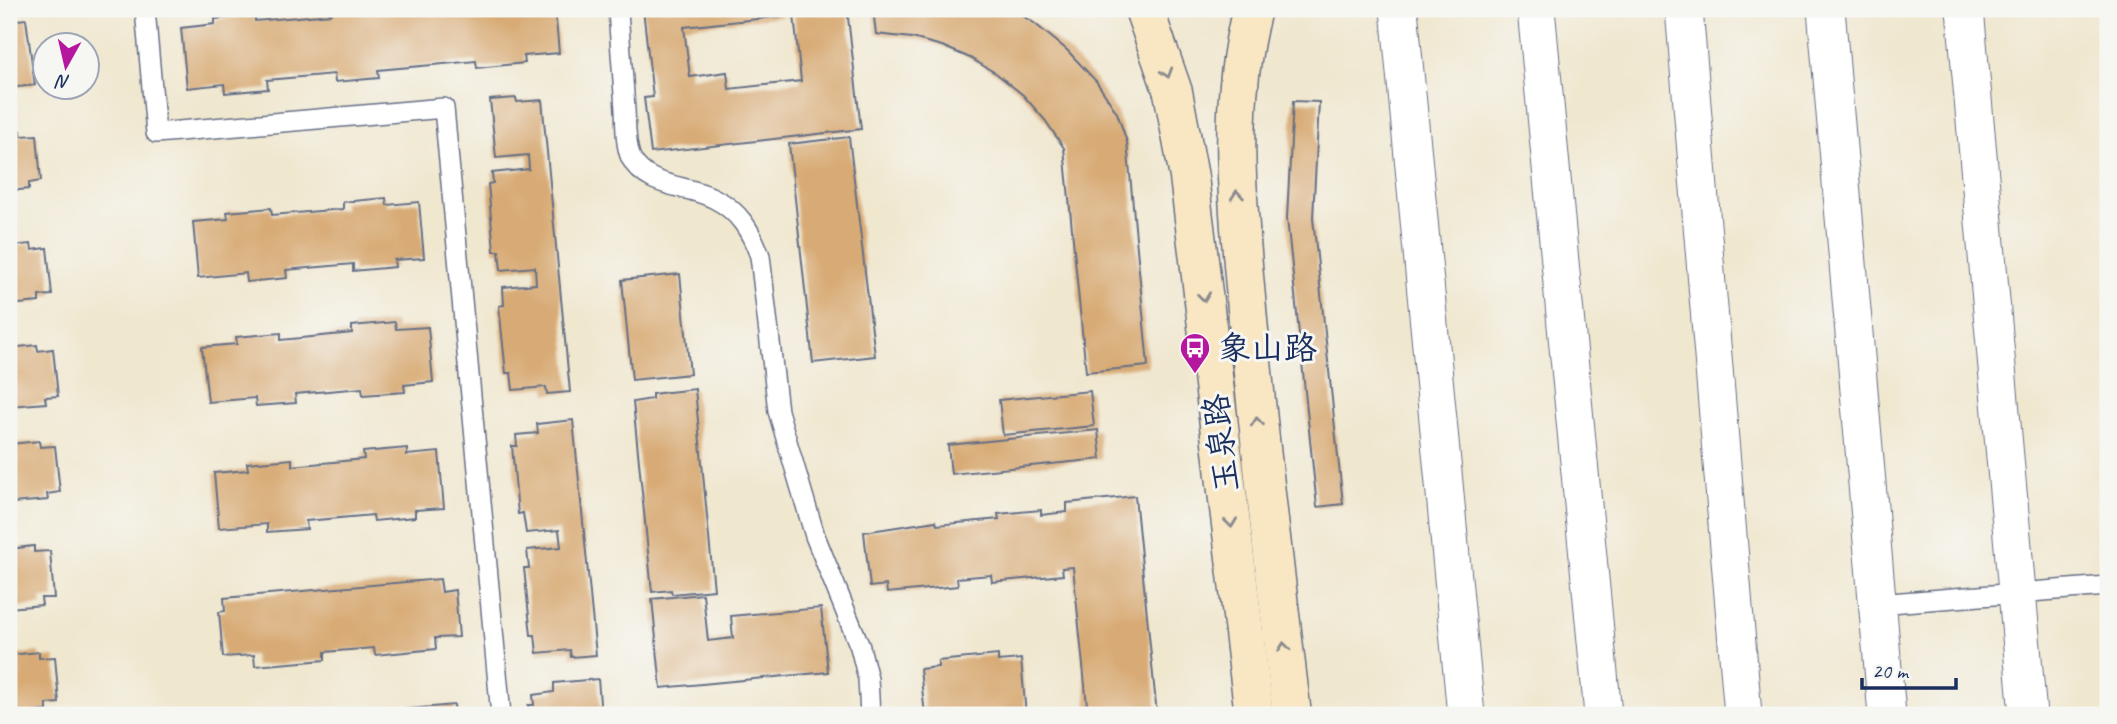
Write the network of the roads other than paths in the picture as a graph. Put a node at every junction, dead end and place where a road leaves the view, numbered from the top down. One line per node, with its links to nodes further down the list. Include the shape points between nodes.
1 (145, 9): 13 (lane, via 156,133 444,107)
2 (618, 9): 14 (lane, via 630,155 646,175 727,206 742,220 760,256 778,411 815,536 860,647)
3 (1144, 9): 15 (main road, 玉泉路, one-way to 15, via 1173,92 1189,177)
4 (1252, 9): 16 (main road, 玉泉路, one-way to 4, via 1257,422 1235,174 1237,101)
5 (1399, 9): 17 (street)
6 (1536, 9): 18 (street)
7 (1684, 9): 19 (street)
8 (1826, 9): 12 (street)
9 (1965, 9): 11 (street)
10 (2108, 586): 11 (lane)
11 (2017, 593): 12 (lane); 21 (street)
12 (1877, 604): 20 (street)
13 (501, 715)
14 (870, 715)
15 (1254, 715)
16 (1292, 715)
17 (1466, 715)
18 (1604, 715)
19 (1743, 715)
20 (1886, 715)
21 (2028, 715)

